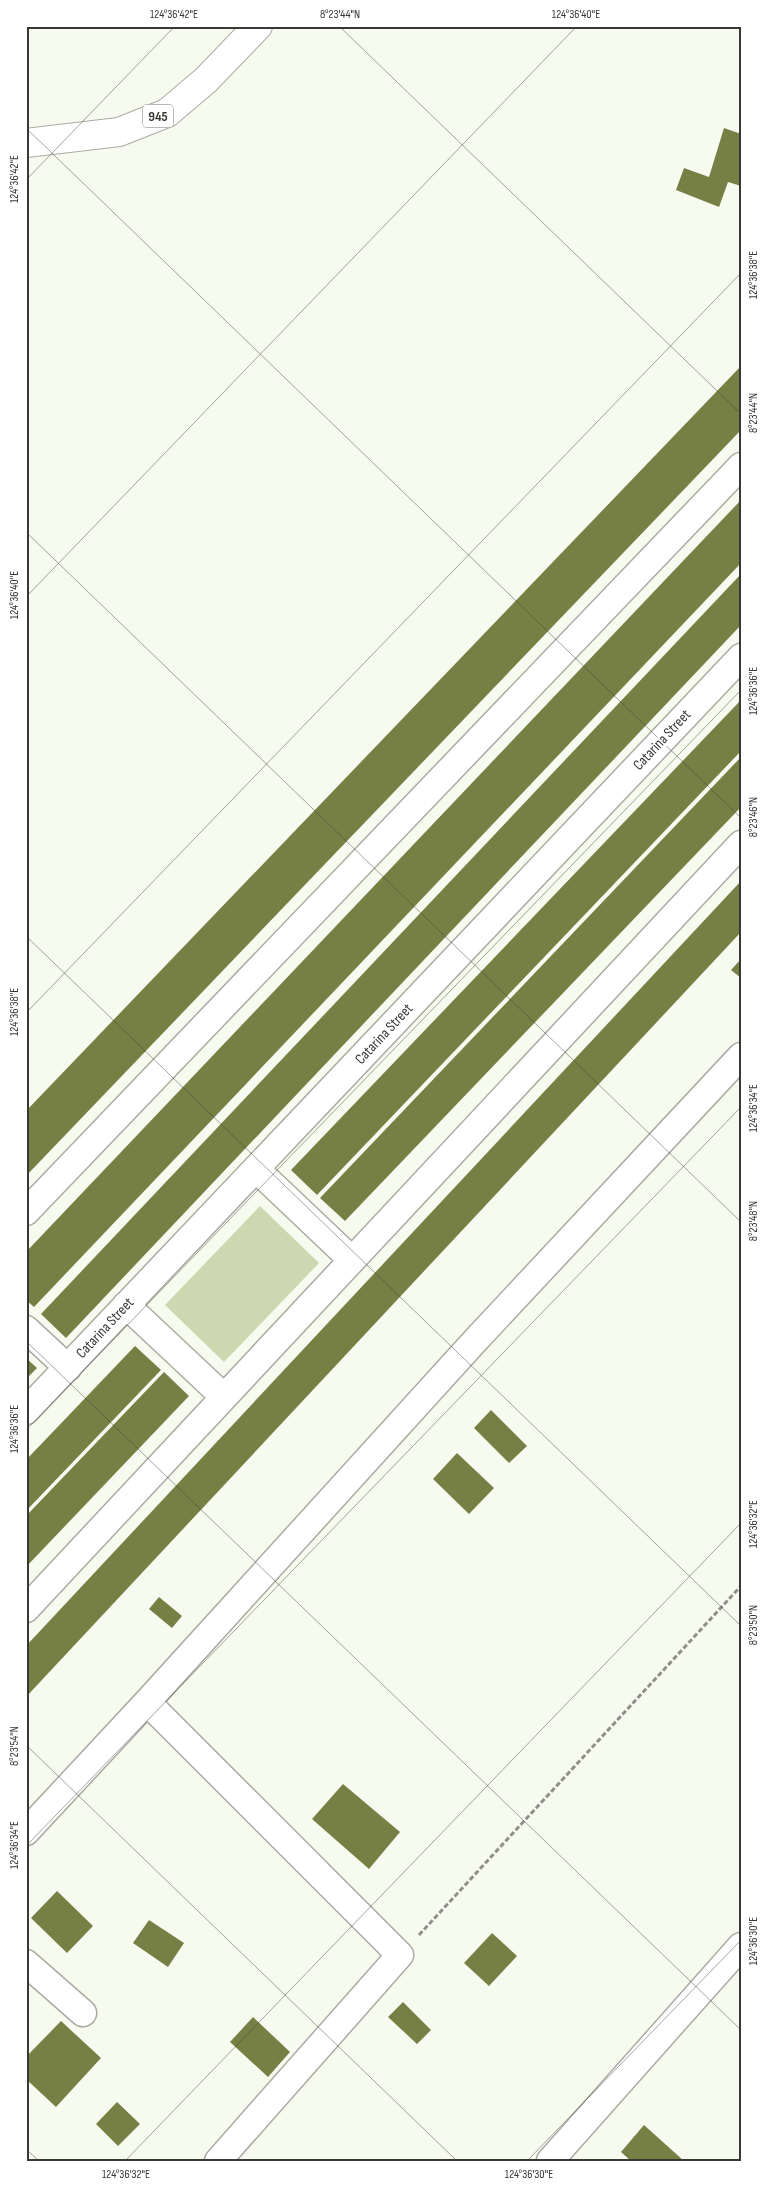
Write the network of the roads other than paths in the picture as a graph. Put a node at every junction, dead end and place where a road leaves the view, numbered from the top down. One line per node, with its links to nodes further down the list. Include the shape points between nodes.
1 (258, 26): 2 (main road, 945, via 206,80 167,113 119,132)
2 (26, 143)
3 (741, 466): 8 (street)
4 (741, 656): 7 (street, Catarina Street)
5 (741, 844): 9 (street)
6 (741, 1056): 16 (street, via 479,1336)
7 (256, 1168): 9 (street); 10 (street, Catarina Street)
8 (26, 1212)
9 (352, 1260): 13 (street)
10 (126, 1306): 12 (street, Catarina Street); 13 (street)
11 (26, 1329): 12 (street)
12 (68, 1368): 14 (street, Catarina Street)
13 (224, 1397): 15 (street)
14 (26, 1411)
15 (26, 1610)
16 (147, 1702): 17 (street); 21 (street, via 400,1955)
17 (26, 1832)
18 (741, 1946): 22 (street)
19 (26, 1963): 20 (street)
20 (83, 2012)
21 (218, 2161)
22 (550, 2161)

